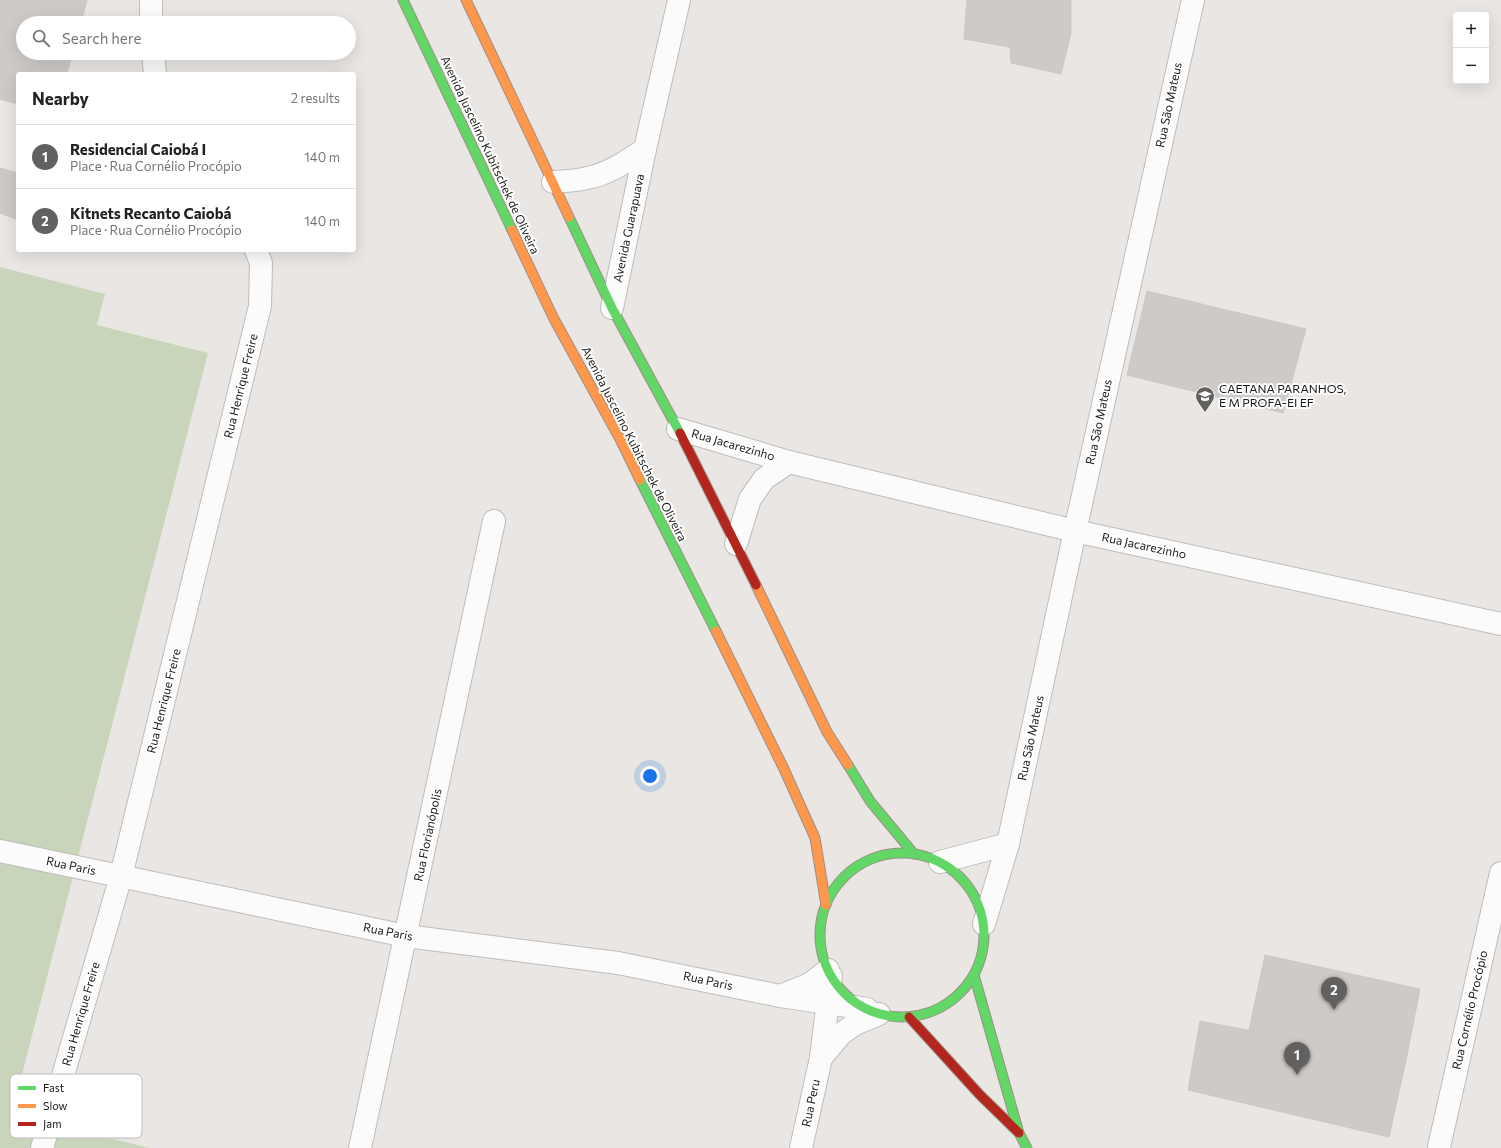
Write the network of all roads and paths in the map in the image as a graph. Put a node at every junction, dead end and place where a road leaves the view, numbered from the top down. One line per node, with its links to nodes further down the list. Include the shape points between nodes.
1 (151, 0): 6 (street)
2 (403, 0): 25 (main road, Avenida Juscelino Kubitschek de Oliveira, via 554,319 620,439 784,769 815,838)
3 (466, 0): 10 (main road)
4 (679, 0): 9 (street, Avenida Guarapuava)
5 (1193, 0): 16 (street, Rua São Mateus)
6 (150, 16)
7 (154, 60): 8 (street)
8 (155, 72)
9 (645, 148): 10 (street, Avenida Guarapuava, via 616,168 602,174); 12 (street, Avenida Guarapuava)
10 (553, 182): 12 (main road)
11 (257, 252): 24 (street, Rua Henrique Freire, via 261,263 260,306)
12 (612, 308): 13 (main road)
13 (678, 429): 14 (street, Rua Jacarezinho); 17 (main road)
14 (789, 462): 16 (street, Rua Jacarezinho); 17 (street, Rua Jacarezinho, via 764,479 750,499)
15 (494, 521): 27 (street, Rua Florianópolis)
16 (1075, 531): 18 (street, Rua Jacarezinho); 19 (street, Rua São Mateus)
17 (736, 544): 21 (main road, via 827,732 870,800)
18 (1501, 624)
19 (1008, 844): 22 (street); 26 (street, Rua São Mateus)
20 (0, 851): 24 (street, Rua Paris)
21 (914, 854): 22 (main road); 25 (main road, via 887,854 861,864 840,881)
22 (940, 862): 26 (main road, via 961,878 976,899)
23 (1501, 873): 38 (street, Rua Cornélio Procópio)
24 (121, 876): 27 (street, Rua Paris); 35 (street, Rua Henrique Freire)
25 (826, 905): 28 (main road, via 820,927 821,949)
26 (984, 924): 29 (main road, via 983,951)
27 (406, 936): 30 (street, Rua Paris, via 618,963); 40 (street, Rua Florianópolis)
28 (829, 973): 30 (street); 31 (street, Rua Peru); 32 (main road, via 847,995)
29 (974, 975): 33 (main road, via 958,996 941,1007); 36 (main road)
30 (780, 996): 31 (street, Rua Paris)
31 (828, 1002): 32 (street, Rua Paris); 34 (street, Rua Peru)
32 (873, 1011): 33 (main road, via 894,1017); 34 (street, Rua Peru, via 841,1034)
33 (909, 1017): 36 (main road, via 980,1095)
34 (821, 1058): 41 (street, Rua Peru)
35 (63, 1074)
36 (1019, 1133): 42 (main road)
37 (45, 1138): 39 (street, Rua Henrique Freire)
38 (1439, 1147)
39 (42, 1148)
40 (360, 1148)
41 (801, 1148)
42 (1027, 1148)

